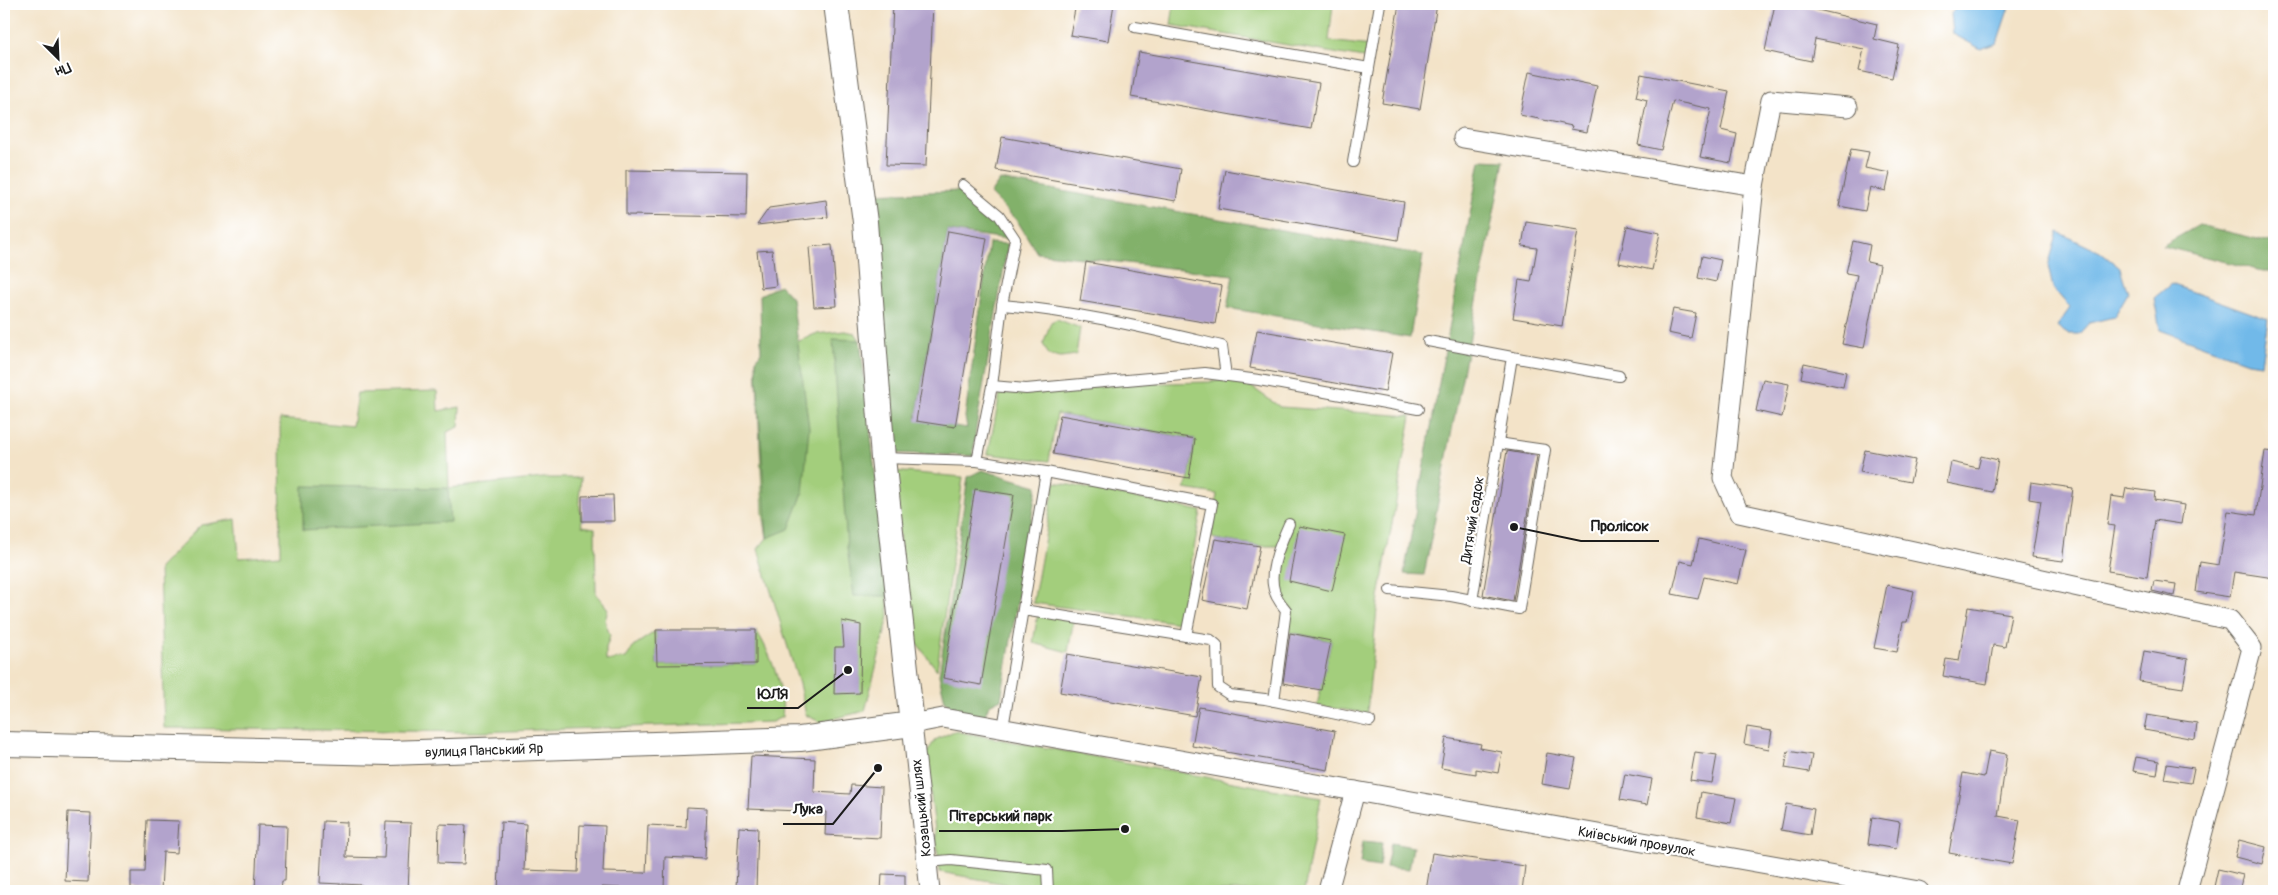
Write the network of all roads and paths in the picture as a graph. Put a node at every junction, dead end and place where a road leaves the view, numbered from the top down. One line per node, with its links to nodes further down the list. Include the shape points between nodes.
1 (836, 4): 18 (street, via 865,222)
2 (1380, 4): 4 (lane)
3 (1135, 27): 4 (lane)
4 (1369, 68): 7 (lane)
5 (1848, 107): 9 (street, via 1772,100)
6 (1463, 138): 9 (street)
7 (1352, 162)
8 (963, 185): 10 (lane, via 999,215 1015,239)
9 (1754, 186): 37 (street, via 1723,478 1739,513 2230,620 2252,648)
10 (1002, 305): 13 (lane, via 1035,307 1110,320 1222,346); 15 (lane)
11 (1428, 341): 12 (lane)
12 (1512, 357): 14 (lane); 17 (lane, Дитячий садок)
13 (1226, 376): 15 (lane, via 1205,373 1026,389); 16 (lane)
14 (1619, 376)
15 (992, 386): 19 (lane)
16 (1418, 409)
17 (1498, 443): 23 (lane, Дитячий садок); 23 (lane, via 1546,450 1519,609)
18 (883, 458): 19 (lane); 28 (street)
19 (977, 461): 20 (lane)
20 (1046, 472): 24 (lane); 25 (lane, via 1212,504)
21 (1290, 524): 26 (lane, via 1277,553 1272,584 1286,610)
22 (1390, 590): 23 (lane)
23 (1472, 601)
24 (1023, 610): 25 (lane); 29 (lane)
25 (1186, 636): 26 (lane, via 1211,640 1217,646 1218,688 1230,695)
26 (1274, 701): 27 (lane)
27 (1370, 721)
28 (912, 724): 29 (street, Київський провулок, via 943,718); 30 (street, вулиця Панський Яр, via 800,739 389,753); 32 (street, Козацький шлях)
29 (1004, 728): 31 (street, Київський провулок)
30 (4, 744)
31 (1355, 791): 35 (street); 36 (street, Київський провулок)
32 (927, 862): 33 (street, Козацький шлях); 34 (lane, via 951,860 1047,870)
33 (930, 891)
34 (1048, 891)
35 (1328, 891)
36 (1919, 891)
37 (2187, 891)

